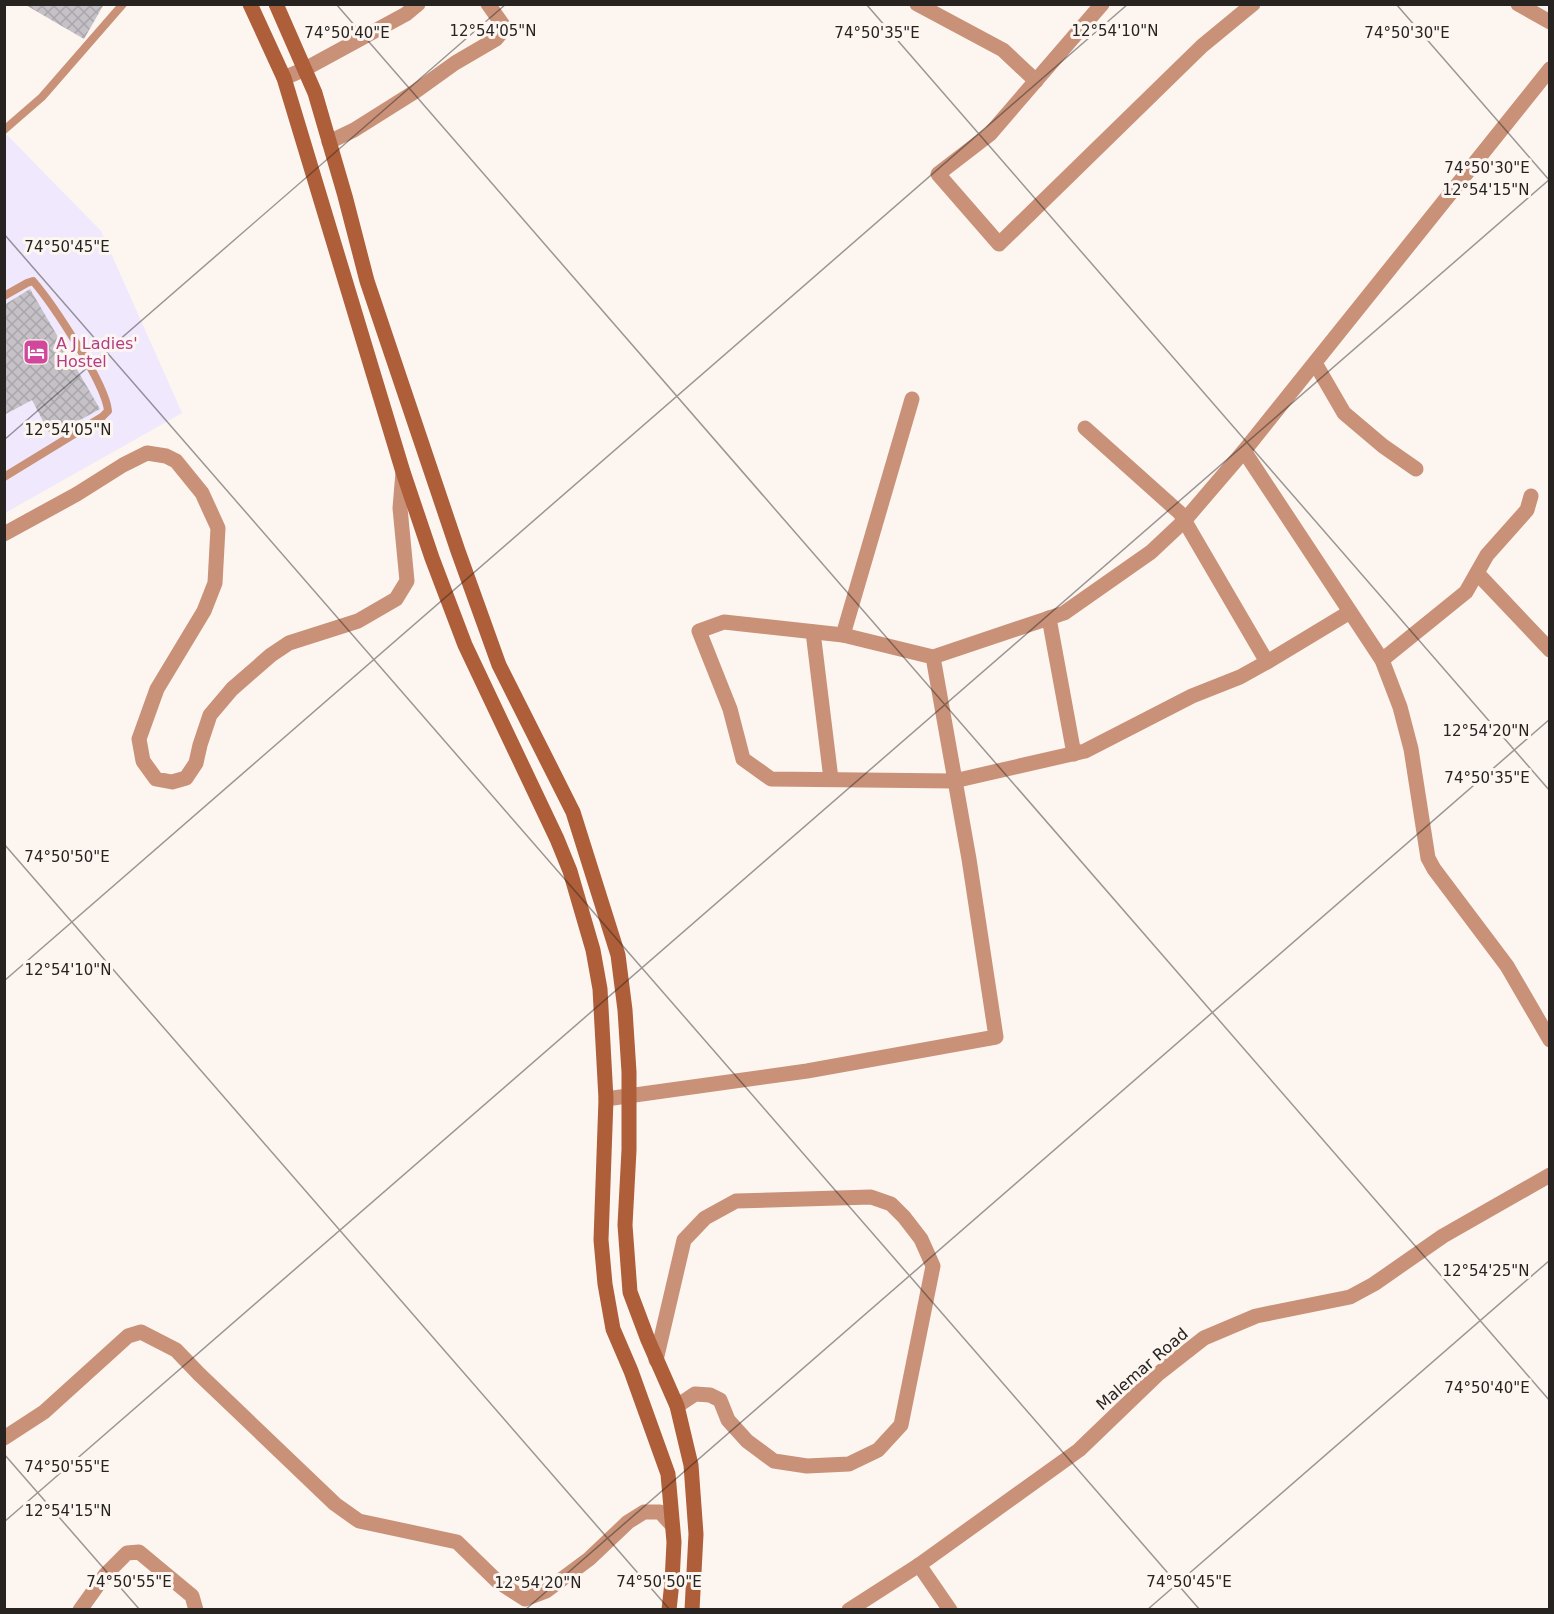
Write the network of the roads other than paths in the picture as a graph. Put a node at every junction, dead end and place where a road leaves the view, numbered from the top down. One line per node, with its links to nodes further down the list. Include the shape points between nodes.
1 (123, 4): 15 (lane, via 42,97)
2 (250, 4): 13 (main road)
3 (276, 4): 11 (main road)
4 (418, 4): 11 (street)
5 (488, 4): 16 (street, via 505,28 496,39)
6 (917, 4): 14 (street, via 1003,50)
7 (1253, 4): 14 (street, via 1202,46 999,244 938,174 990,134)
8 (1518, 4): 10 (street)
9 (1094, 7): 14 (street)
10 (1550, 22)
11 (305, 69): 13 (street); 16 (main road)
12 (1550, 69): 18 (street)
13 (284, 78): 23 (main road)
14 (1036, 81)
15 (4, 130)
16 (329, 142): 28 (main road, via 367,281)
17 (4, 296): 24 (lane, via 33,281 70,334 99,385 108,411)
18 (1315, 363): 21 (street); 22 (street, via 1344,413)
19 (912, 399): 34 (street)
20 (1085, 428): 26 (street)
21 (1244, 451): 26 (street); 31 (street)
22 (1416, 469)
23 (403, 472): 27 (street, via 400,508 407,581 396,599 358,621 289,643 271,655 232,689 210,715 196,763 186,778 172,782 156,779 143,761 139,739 157,689 204,611 215,583 218,528 202,493 176,461 147,453); 29 (main road)
24 (4, 477)
25 (1532, 496): 30 (street, via 1527,510 1487,555)
26 (1184, 520): 32 (street, via 1151,552 1064,613); 38 (street)
27 (4, 534)
28 (458, 551): 29 (main road); 43 (main road, via 500,665 573,812 597,887 618,955)
29 (432, 558): 44 (main road, via 465,645 570,871 600,989)
30 (1477, 573): 35 (street); 37 (street, via 1466,592)
31 (1350, 612): 37 (street); 38 (street)
32 (1049, 618): 36 (street); 39 (street)
33 (813, 632): 34 (street); 40 (street); 40 (street, via 724,622 699,631 730,709 743,759 771,779)
34 (843, 635): 36 (street)
35 (1550, 650)
36 (933, 657): 41 (street)
37 (1382, 660): 42 (street, via 1411,749 1428,858 1507,966)
38 (1267, 663): 39 (street)
39 (1074, 754): 41 (street)
40 (831, 779): 41 (street)
41 (954, 781): 43 (street, via 996,1037 807,1071)
42 (1550, 1040)
43 (629, 1096): 44 (street); 46 (main road, via 625,1225 630,1292)
44 (606, 1099): 49 (main road, via 601,1240 605,1284 613,1329 668,1474)
45 (1550, 1175): 50 (street, Malemar Road, via 1443,1236 1350,1297 1256,1316 1204,1338 1158,1374 1080,1450)
46 (656, 1360): 47 (main road); 47 (street, via 684,1240 705,1218 736,1201 871,1197 891,1204 921,1239 933,1266 901,1425 878,1450 849,1464 807,1466 774,1461 747,1441 728,1420 720,1400 695,1394)
47 (676, 1406): 54 (main road, via 691,1465 696,1534)
48 (4, 1438): 49 (street, via 44,1412 128,1336 141,1332 176,1350 335,1504 359,1521 457,1542 496,1581 525,1599 546,1591 644,1512 660,1512)
49 (672, 1525): 53 (main road)
50 (919, 1565): 55 (street, Malemar Road); 56 (street)
51 (80, 1610): 52 (street, via 127,1553 139,1552 192,1596)
52 (196, 1610)
53 (669, 1610)
54 (692, 1610)
55 (849, 1610)
56 (950, 1610)

